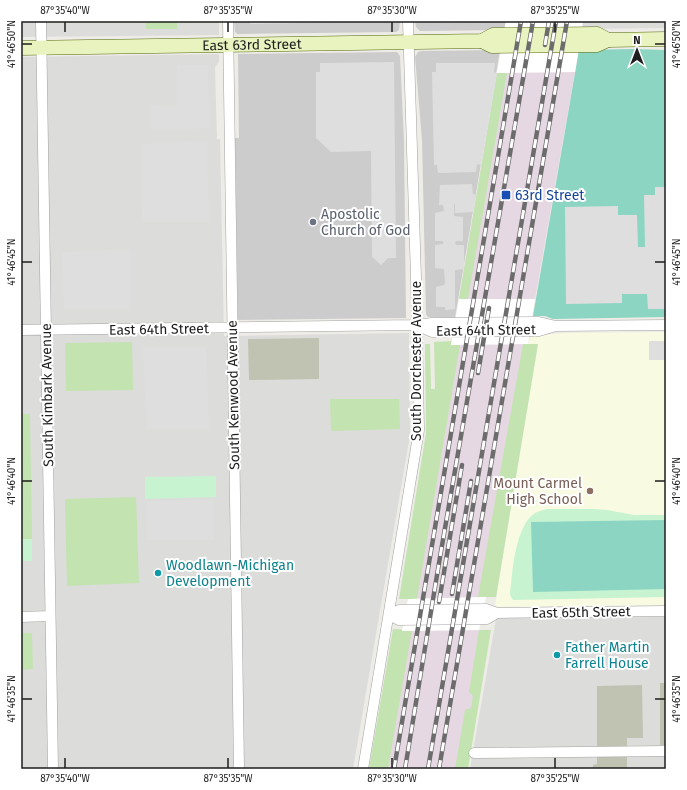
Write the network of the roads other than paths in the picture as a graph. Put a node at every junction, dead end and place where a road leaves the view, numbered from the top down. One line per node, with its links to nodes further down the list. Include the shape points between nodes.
1 (41, 21): 7 (street, South Kimbark Avenue)
2 (228, 21): 6 (street, South Kenwood Avenue)
3 (408, 21): 5 (street, South Dorchester Avenue)
4 (666, 39): 5 (main road, East 63rd Street, via 608,40 597,45 492,46 482,41)
5 (408, 42): 6 (main road, East 63rd Street); 9 (street, South Dorchester Avenue)
6 (229, 44): 7 (main road, East 63rd Street); 11 (street, South Kenwood Avenue)
7 (41, 47): 8 (main road, East 63rd Street); 13 (street, South Kimbark Avenue)
8 (21, 48)
9 (416, 325): 10 (street, East 64th Street, via 432,332 539,331 556,326); 11 (street, East 64th Street); 15 (street, South Dorchester Avenue, via 419,430)
10 (666, 325)
11 (232, 328): 13 (street, East 64th Street); 21 (street, South Kenwood Avenue)
12 (21, 330): 13 (street, East 64th Street)
13 (46, 330): 16 (street, South Kimbark Avenue)
14 (666, 611): 15 (street, East 65th Street, via 497,613 486,609 399,610)
15 (389, 615): 22 (street, South Dorchester Avenue)
16 (50, 616): 17 (street); 20 (street, South Kimbark Avenue)
17 (21, 617)
18 (666, 751): 19 (street)
19 (474, 753)
20 (53, 769)
21 (239, 769)
22 (363, 769)

